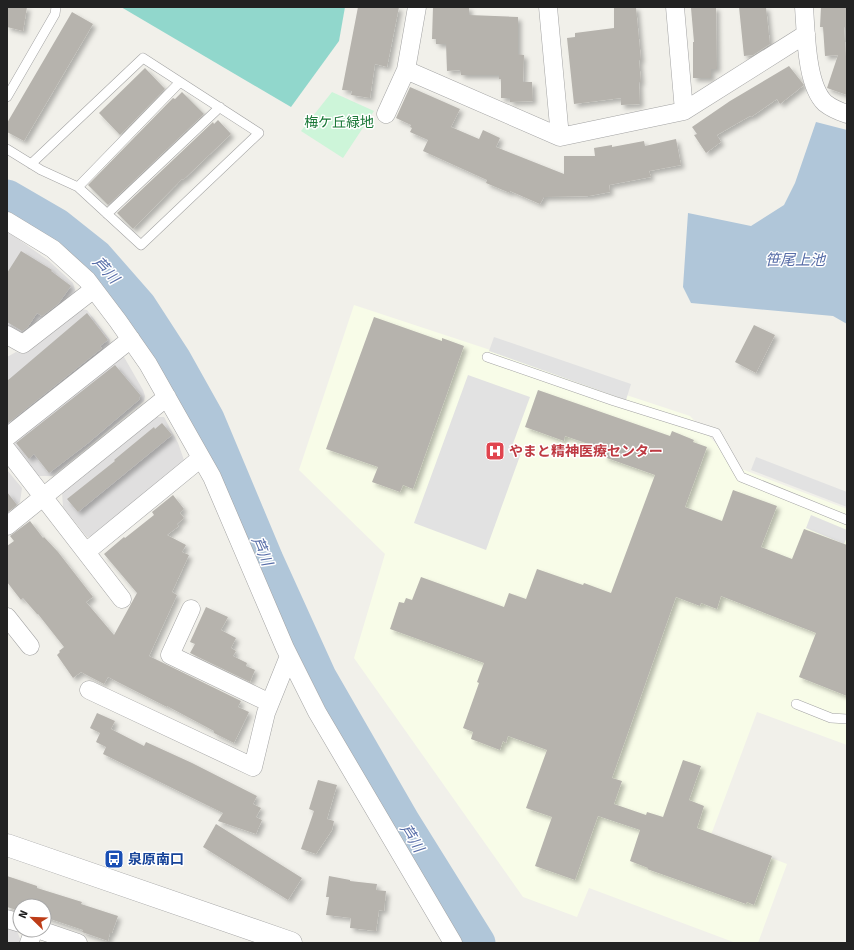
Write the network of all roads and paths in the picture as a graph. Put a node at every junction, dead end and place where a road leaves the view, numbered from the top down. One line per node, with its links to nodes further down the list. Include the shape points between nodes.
1 (56, 7): 9 (lane, via 55,14)
2 (417, 7): 7 (street)
3 (548, 7): 14 (street)
4 (675, 7): 11 (street)
5 (804, 7): 6 (street)
6 (806, 34): 11 (street); 13 (street, via 808,61 815,89 825,103)
7 (406, 70): 12 (street); 14 (street)
8 (180, 82): 10 (lane); 16 (lane, via 143,58); 17 (lane)
9 (7, 97)
10 (220, 107): 18 (lane); 18 (lane, via 259,133 141,245)
11 (684, 111): 14 (street)
12 (386, 114)
13 (847, 114)
14 (560, 137)
15 (7, 149): 16 (lane)
16 (31, 164): 17 (lane)
17 (78, 187): 18 (lane)
18 (107, 214)
19 (7, 221): 20 (street, via 53,249)
20 (94, 289): 21 (street, via 23,344); 22 (street)
21 (7, 335)
22 (131, 339): 24 (street); 25 (street)
23 (488, 357): 29 (lane, via 716,433 741,477)
24 (167, 397): 27 (street); 28 (street)
25 (7, 438)
26 (7, 450): 28 (street)
27 (201, 458): 31 (street); 36 (street)
28 (43, 497): 30 (street); 31 (street)
29 (847, 520)
30 (7, 526)
31 (86, 552): 32 (street)
32 (122, 599)
33 (191, 609): 38 (street, via 170,655)
34 (7, 617): 35 (street)
35 (30, 646)
36 (289, 656): 38 (street); 45 (street, via 317,712)
37 (89, 690): 38 (street, via 253,767)
38 (270, 703)
39 (796, 704): 40 (lane, via 831,718)
40 (847, 719)
41 (7, 845): 44 (street)
42 (52, 934): 43 (street)
43 (78, 943)
44 (291, 943)
45 (453, 943)

